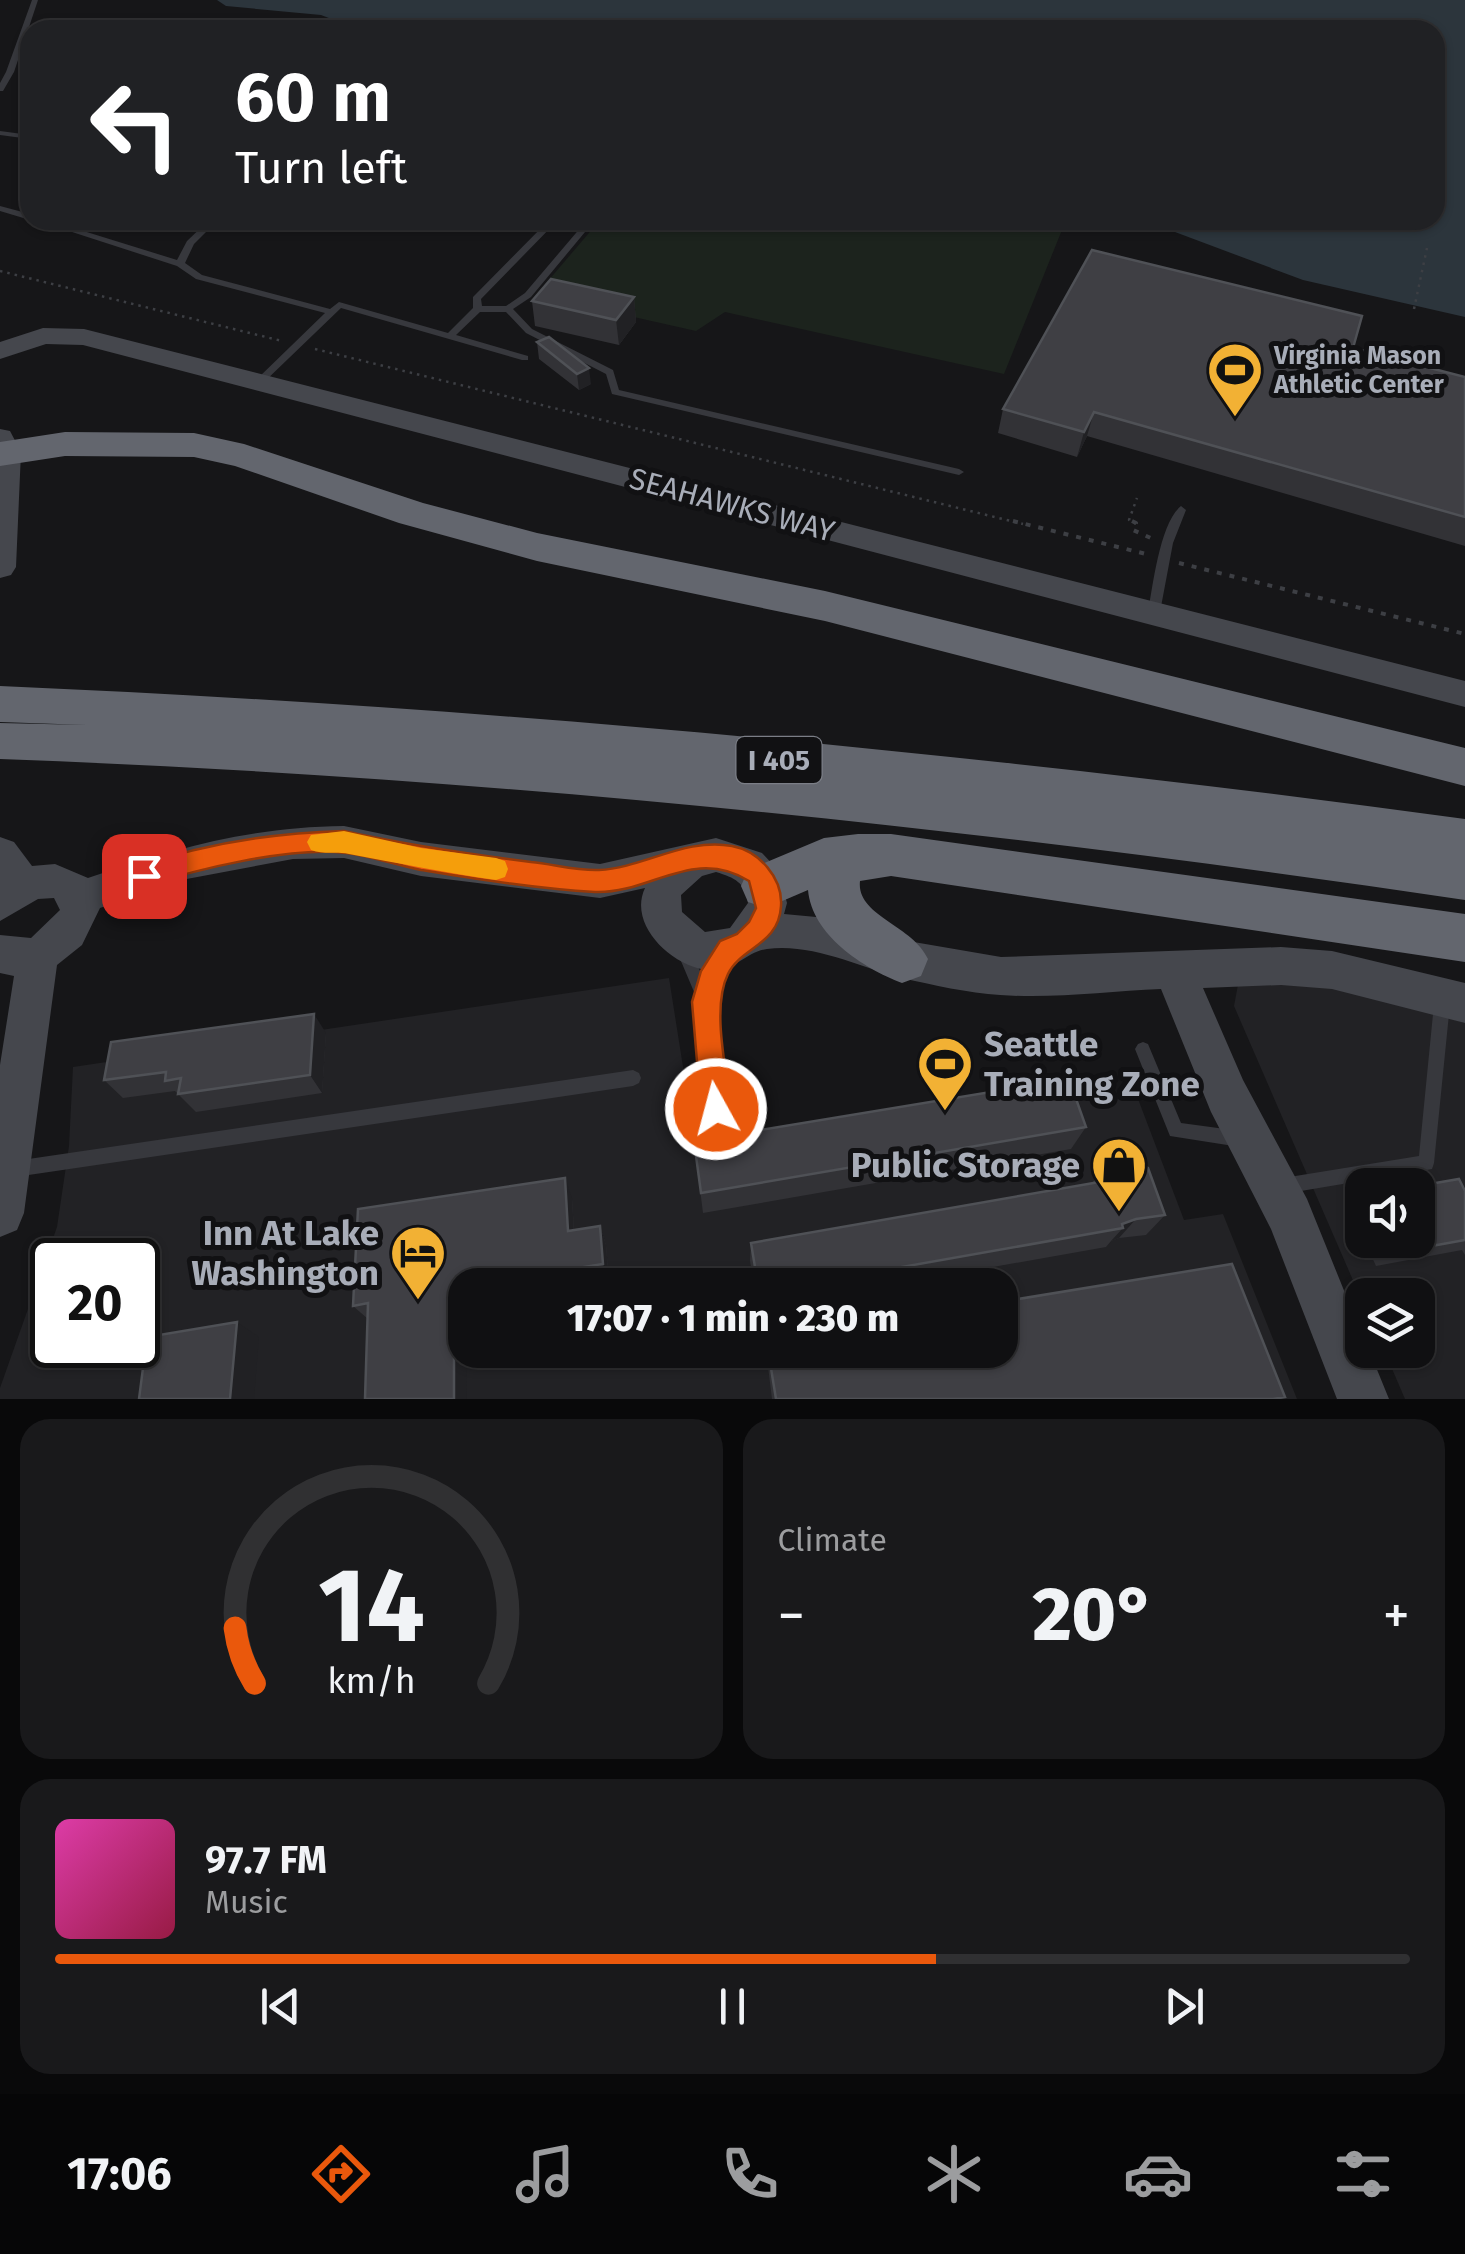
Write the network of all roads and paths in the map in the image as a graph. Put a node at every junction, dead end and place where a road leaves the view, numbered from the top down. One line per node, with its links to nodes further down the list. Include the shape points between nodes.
1 (20, 43): 2 (lane)
2 (0, 89)
3 (70, 230): 8 (lane)
4 (204, 230): 8 (lane)
5 (544, 230): 11 (lane, via 476,299)
6 (582, 230): 10 (lane, via 528,295)
7 (1427, 248): 12 (path)
8 (180, 264): 13 (lane, via 200,277)
9 (0, 271): 15 (path)
10 (508, 309): 11 (lane); 21 (lane, via 529,331 610,372 615,392)
11 (478, 310): 14 (lane)
12 (1414, 310)
13 (332, 312): 14 (lane, via 339,304); 19 (lane)
14 (450, 336): 18 (lane)
15 (291, 343)
16 (309, 348): 25 (path)
17 (0, 351): 19 (street, SEAHAWKS WAY, via 43,336 71,335)
18 (525, 358)
19 (259, 382): 28 (street, SEAHAWKS WAY)
20 (2, 448): 27 (street); 34 (highway, via 194,444 537,547 825,606)
21 (959, 472)
22 (1136, 498): 24 (path, via 1128,520 1136,523)
23 (1181, 510): 28 (lane)
24 (1134, 530)
25 (1148, 555)
26 (1179, 563): 29 (path)
27 (0, 567)
28 (1154, 612): 30 (street, SEAHAWKS WAY)
29 (1465, 634)
30 (1465, 694)
31 (0, 704): 32 (highway, I 405)
32 (88, 725): 33 (highway, I 405); 35 (highway, I 405, via 392,726 1033,785); 38 (highway, I 405, via 1001,816)
33 (0, 740)
34 (1465, 767)
35 (1465, 840)
36 (858, 855): 42 (highway, via 824,859); 44 (highway); 46 (highway, via 836,870 833,895 847,921)
37 (685, 862): 40 (street); 42 (street, via 732,857 758,873); 43 (street, via 664,884)
38 (1465, 878)
39 (8, 881): 41 (street, via 65,882)
40 (600, 881): 41 (street, via 421,859 344,842 293,843 176,864); 43 (street)
41 (80, 898): 45 (street, via 66,936)
42 (756, 915): 43 (street, via 711,951); 46 (street); 49 (lane, via 714,971)
43 (670, 926): 49 (lane)
44 (1465, 938)
45 (19, 954): 55 (street)
46 (902, 959): 47 (street, via 1001,976)
47 (1173, 967): 48 (street, via 1332,970); 53 (street)
48 (1454, 1000): 54 (lane, via 1426,1163)
49 (706, 1002): 52 (lane)
50 (1143, 1049): 53 (lane, via 1176,1130)
51 (633, 1078): 55 (lane)
52 (716, 1109)
53 (1248, 1140): 54 (street)
54 (1275, 1188): 56 (street)
55 (4, 1192)
56 (1363, 1399)

